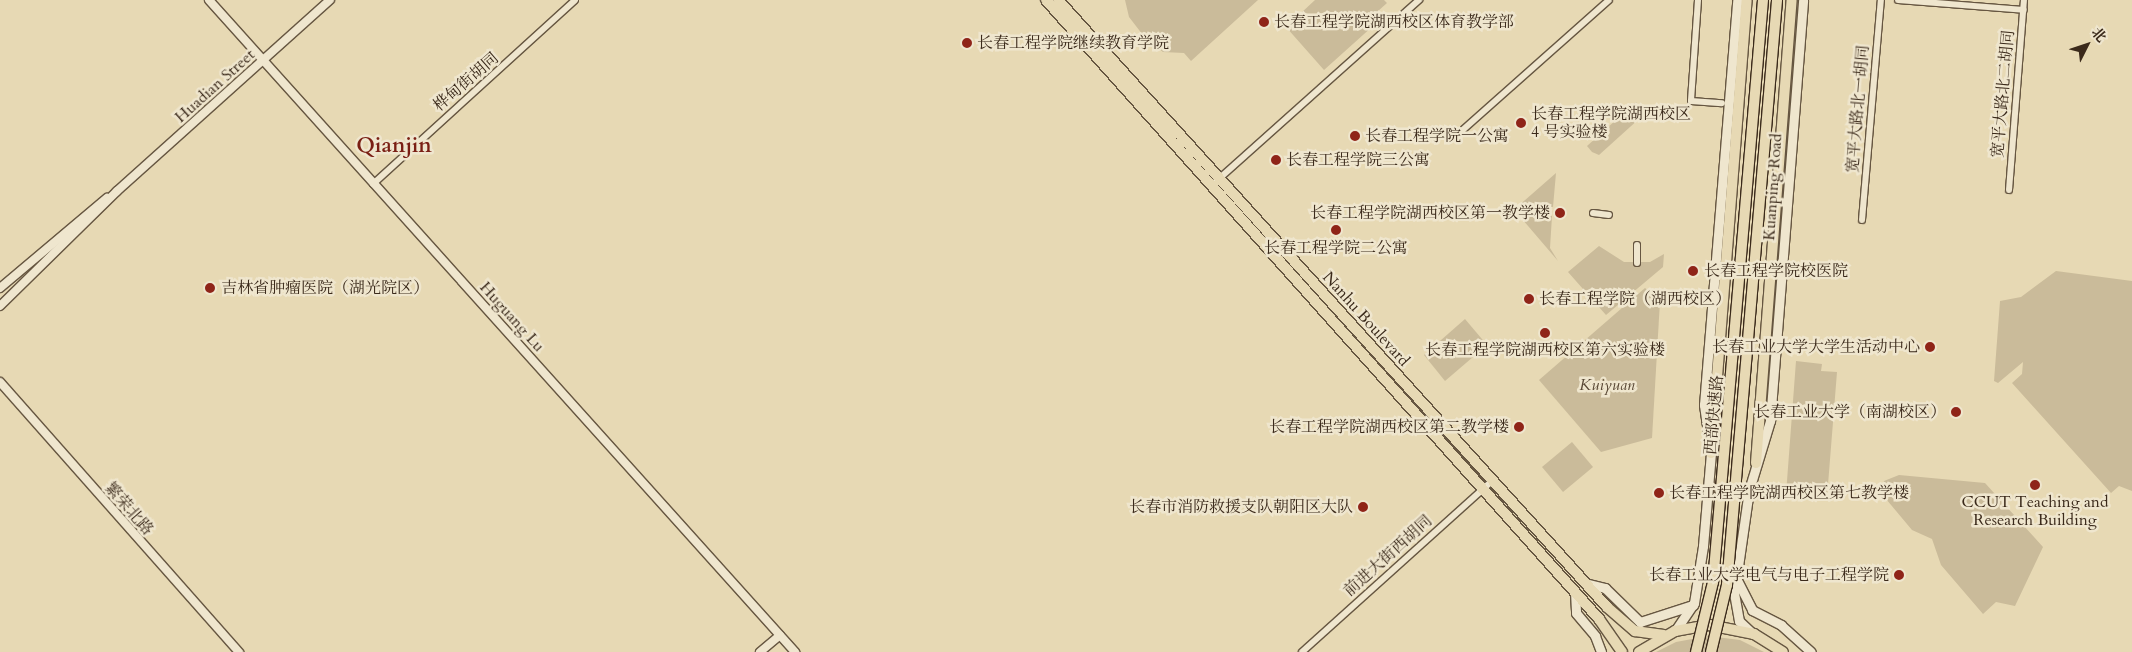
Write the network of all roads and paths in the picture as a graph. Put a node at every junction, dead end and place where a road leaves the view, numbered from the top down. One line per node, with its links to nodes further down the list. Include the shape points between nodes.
1 (209, 0): 19 (street, Huguang Lu)
2 (330, 0): 19 (street, Huadian Street)
3 (575, 0): 23 (street, 桦甸街胡同)
4 (1046, 0): 22 (main road, Nanhu Boulevard)
5 (1058, 0): 22 (main road, Nanhu Boulevard)
6 (1418, 0): 22 (street)
7 (1609, 0): 21 (street)
8 (1698, 0): 20 (street, via 1691,102)
9 (1737, 0): 34 (main road, via 1704,405)
10 (1747, 0): 34 (main road)
11 (1763, 0): 53 (main road, 西部快速路, bridge, via 1713,582)
12 (1777, 0): 54 (main road, 西部快速路, bridge, via 1727,586)
13 (1792, 0): 35 (main road)
14 (1803, 0): 35 (main road, Kuanping Road, via 1770,421)
15 (1881, 0): 28 (street, 宽平大路北一胡同)
16 (1898, 0): 18 (street)
17 (2024, 0): 18 (street, 宽平大路北二胡同)
18 (2024, 10): 24 (street, 宽平大路北二胡同)
19 (263, 61): 23 (street, Huguang Lu); 25 (street, Huadian Street)
20 (1722, 104)
21 (1457, 135)
22 (1216, 182): 36 (main road, Nanhu Boulevard); 37 (main road, Nanhu Boulevard)
23 (373, 184): 44 (street, Huguang Lu)
24 (2008, 190)
25 (117, 191): 31 (street, Huadian Street); 32 (street, Huadian Street)
26 (1593, 213): 27 (street)
27 (1609, 215)
28 (1862, 220)
29 (1638, 245): 30 (street)
30 (1637, 263)
31 (0, 288)
32 (0, 306)
33 (0, 382): 46 (street, 繁荣北路)
34 (1712, 453): 41 (main road)
35 (1756, 463): 38 (main road, Kuanping Road)
36 (1492, 481): 37 (street, 前进大街西胡同); 39 (main road, Nanhu Boulevard)
37 (1483, 489): 40 (main road, Nanhu Boulevard); 49 (street, 前进大街西胡同)
38 (1736, 574): 43 (main road, Kuanping Road, via 1734,607 1739,621); 56 (main road, via 1746,604 1794,635)
39 (1585, 583): 41 (main road, via 1605,588 1640,622 1684,611); 45 (main road, Nanhu Boulevard, via 1635,631)
40 (1575, 592): 50 (main road, via 1576,613 1595,636); 51 (main road, Nanhu Boulevard)
41 (1694, 603): 42 (main road)
42 (1675, 631): 43 (main road, via 1709,625); 45 (main road)
43 (1754, 634): 55 (main road)
44 (780, 635): 47 (street); 48 (street, Huguang Lu)
45 (1664, 635): 52 (main road)
46 (239, 652)
47 (760, 652)
48 (795, 652)
49 (1302, 652)
50 (1601, 652)
51 (1622, 652)
52 (1639, 652)
53 (1696, 652)
54 (1711, 652)
55 (1783, 652)
56 (1811, 652)

